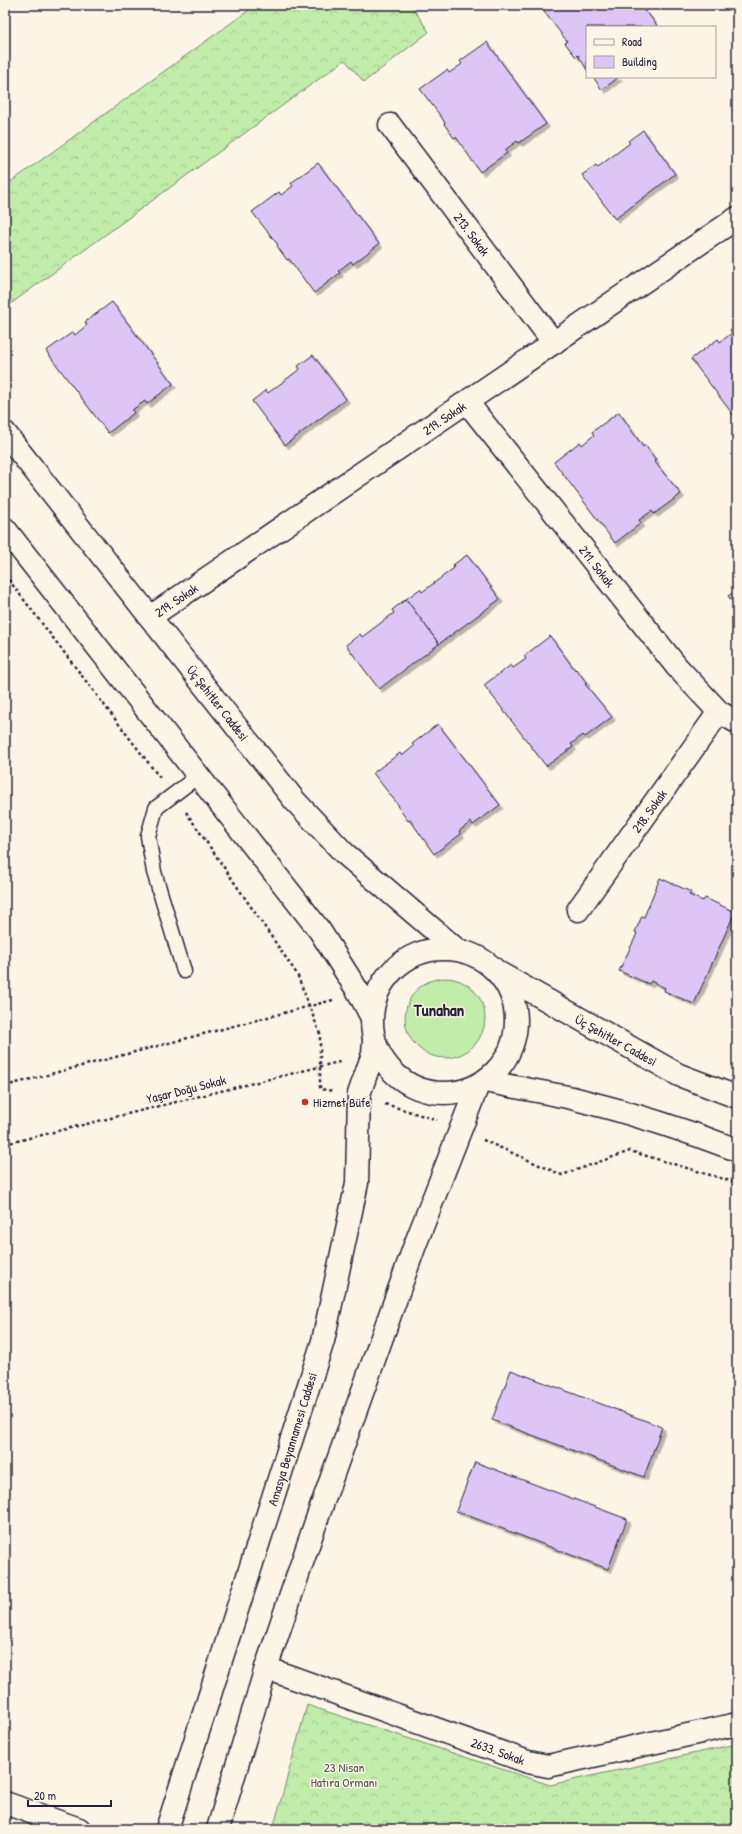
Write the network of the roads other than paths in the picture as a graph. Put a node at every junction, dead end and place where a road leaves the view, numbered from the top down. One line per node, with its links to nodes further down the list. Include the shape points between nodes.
1 (390, 124): 3 (main road, 213. Sokak)
2 (737, 218): 3 (main road, 219. Sokak)
3 (554, 343): 4 (main road, 219. Sokak)
4 (467, 402): 7 (main road, 219. Sokak); 8 (main road, 211. Sokak, via 677,667)
5 (5, 433): 7 (main road, Üç Şehitler Caddesi)
6 (5, 529): 9 (main road)
7 (150, 617): 11 (main road, Üç Şehitler Caddesi, via 295,802 344,853)
8 (728, 717): 10 (main road, 218. Sokak)
9 (198, 776): 12 (lane, via 156,808 148,836 154,872); 14 (main road, via 320,932)
10 (578, 910)
11 (456, 949): 13 (main road, via 487,962); 14 (main road, via 431,949 408,957 389,972 376,992)
12 (184, 971)
13 (499, 974): 16 (main road, via 512,994 517,1018 514,1042 503,1064); 17 (main road, Üç Şehitler Caddesi, via 679,1075)
14 (371, 1016): 15 (main road)
15 (373, 1048): 16 (main road, via 399,1078 420,1089 442,1094 465,1091); 23 (main road, Amasya Beyannamesi Caddesi, via 359,1094 357,1183 323,1341)
16 (482, 1083): 18 (main road, via 570,1098 624,1112); 19 (main road, via 418,1238)
17 (737, 1097)
18 (737, 1150)
19 (266, 1668): 20 (main road, 2633. Sokak, via 528,1762 548,1766); 24 (main road)
20 (737, 1724)
21 (5, 1803): 22 (main road)
22 (79, 1829)
23 (167, 1829)
24 (218, 1829)

